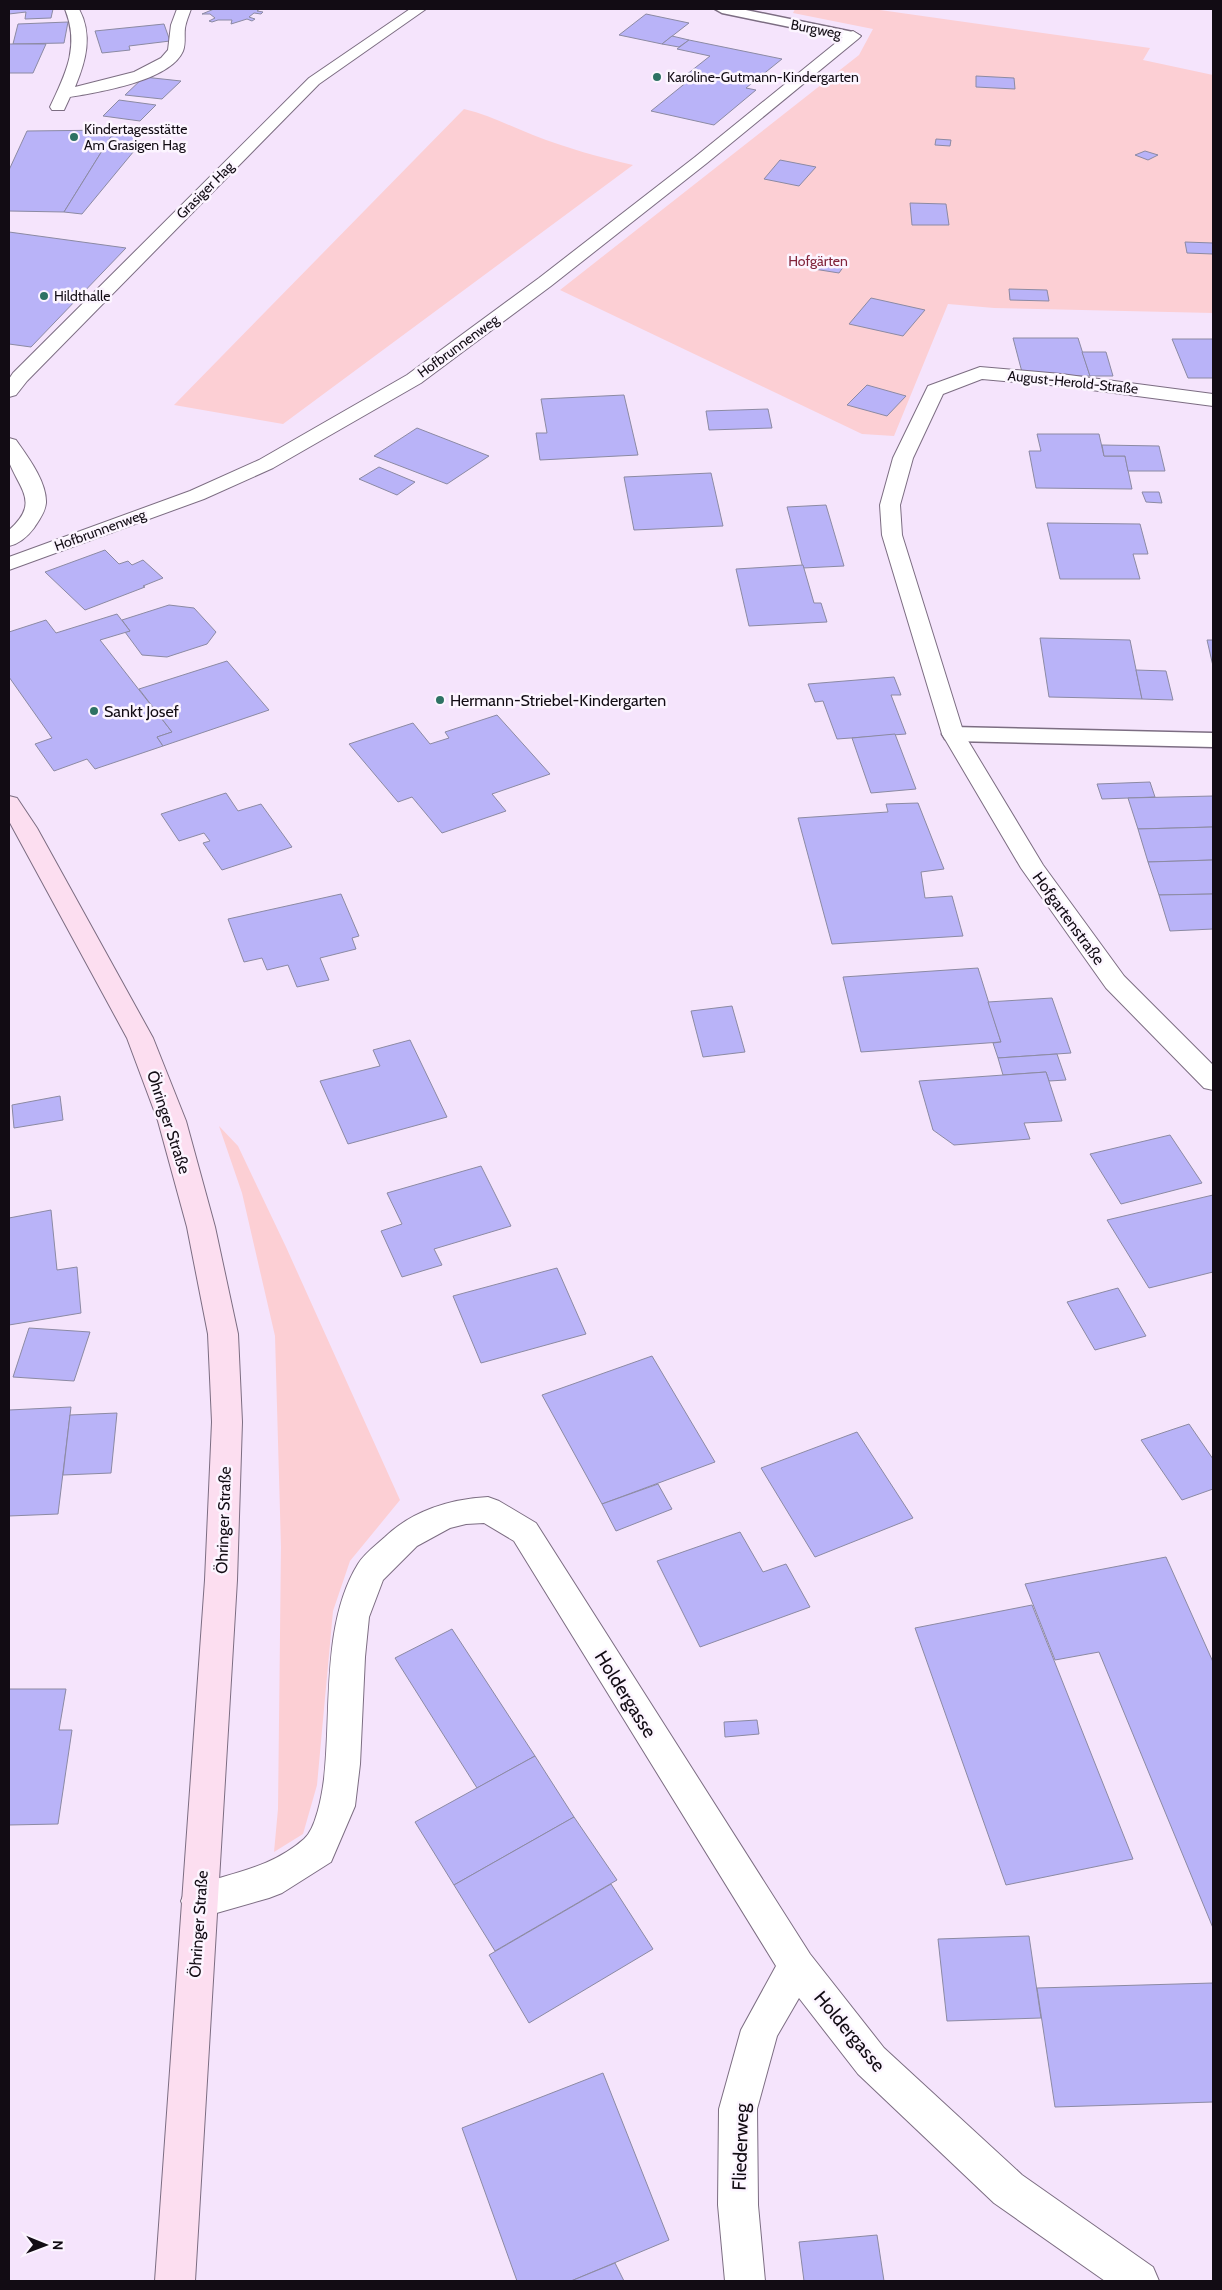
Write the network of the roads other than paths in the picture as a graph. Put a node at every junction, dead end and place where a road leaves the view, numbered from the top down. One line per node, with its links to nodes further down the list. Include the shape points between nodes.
1 (72, 9): 6 (street, via 81,41)
2 (184, 9): 6 (street, via 178,26 177,45 167,61 123,81)
3 (419, 9): 9 (street, Grasiger Hag, via 314,82)
4 (722, 9): 5 (lane, Burgweg)
5 (853, 36): 13 (street, Hofbrunnenweg, via 584,252 414,379 266,464 197,494)
6 (64, 94): 7 (street)
7 (57, 110)
8 (935, 390): 10 (street, August-Herold-Straße, via 980,374 1061,380); 14 (street, Hofgartenstraße, via 902,458 890,505 892,535)
9 (9, 391)
10 (1213, 400)
11 (9, 444): 12 (street, via 37,495 31,518)
12 (9, 540)
13 (9, 564)
14 (953, 734): 15 (lane); 17 (street, Hofgartenstraße, via 1032,868 1115,982)
15 (1213, 740)
16 (9, 803): 18 (street, Öhringer Straße, via 140,1038 172,1121 201,1227 223,1334 227,1422 221,1570)
17 (1213, 1081)
18 (199, 1901): 19 (street, Holdergasse, via 269,1881 318,1850 338,1806 353,1617 370,1572 406,1537 442,1517 466,1510 488,1510 525,1532); 20 (street, Öhringer Straße)
19 (797, 1966): 21 (street, Fliederweg, via 760,2030 738,2109 738,2205); 22 (street, Holdergasse, via 871,2061 1008,2188)
20 (174, 2281)
21 (745, 2281)
22 (1139, 2281)

